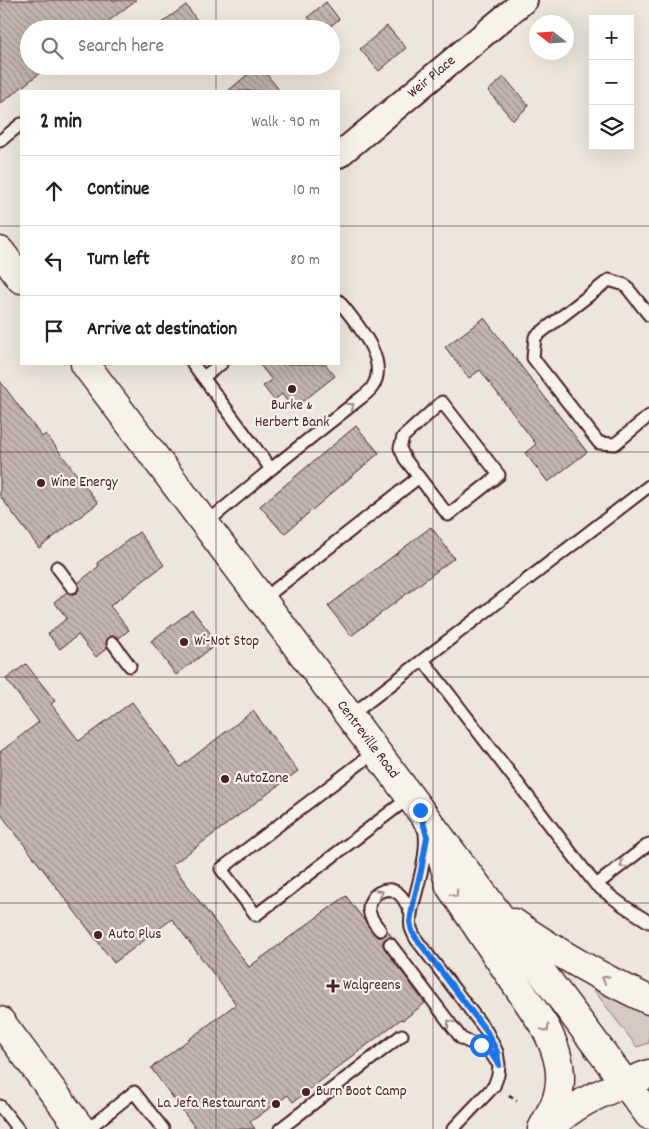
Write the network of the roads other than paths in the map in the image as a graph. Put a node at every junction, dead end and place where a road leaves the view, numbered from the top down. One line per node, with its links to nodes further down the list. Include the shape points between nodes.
1 (525, 0): 4 (street, Weir Place)
2 (20, 125): 3 (lane)
3 (0, 141)
4 (340, 154)
5 (0, 252): 6 (main road)
6 (20, 278)
7 (340, 302): 14 (lane, one-way to 7, via 373,386 378,370 372,347)
8 (649, 315): 13 (lane, via 625,285 610,280 535,337 533,358 599,443 615,444)
9 (86, 365): 17 (main road, Centreville Road)
10 (194, 365): 12 (lane)
11 (220, 365): 12 (lane)
12 (203, 377): 14 (lane)
13 (649, 416)
14 (271, 469): 17 (lane)
15 (419, 477): 15 (lane, via 448,515 499,475 442,402 403,437 400,448); 20 (lane)
16 (649, 486): 22 (lane)
17 (205, 524): 20 (main road, Centreville Road)
18 (56, 567): 19 (lane)
19 (72, 588)
20 (262, 600): 24 (main road, Centreville Road)
21 (113, 643): 23 (lane)
22 (422, 660): 24 (lane); 29 (lane)
23 (130, 666)
24 (350, 716): 25 (main road, Centreville Road)
25 (376, 751): 26 (main road, Centreville Road); 26 (lane, via 221,869 256,915)
26 (415, 803): 27 (main road, Centreville Road); 31 (lane, via 427,837)
27 (436, 831): 30 (main road, Centreville Road); 48 (main road, one-way to 48, via 450,886 553,1041 561,1080 557,1098)
28 (649, 844): 29 (lane, one-way to 29)
29 (596, 885): 32 (lane)
30 (494, 909): 35 (main road, one-way to 30, via 571,961); 39 (main road, Centreville Road)
31 (411, 914): 33 (lane, one-way to 31, via 369,909 370,902 379,892 392,889 398,892); 38 (lane, via 410,922 416,938 487,1032 497,1052)
32 (649, 922)
33 (380, 930)
34 (390, 944): 38 (lane, one-way to 34, via 485,1047 461,1038)
35 (649, 1000)
36 (0, 1021): 43 (main road)
37 (402, 1035): 46 (lane)
38 (499, 1065): 47 (lane, via 493,1088)
39 (637, 1079): 41 (main road, Centreville Road); 49 (main road, via 589,1098)
40 (0, 1106): 42 (lane)
41 (649, 1115)
42 (18, 1129)
43 (81, 1129)
44 (88, 1129): 45 (lane, via 134,1092)
45 (163, 1129)
46 (280, 1129)
47 (453, 1129)
48 (542, 1129)
49 (549, 1129)

